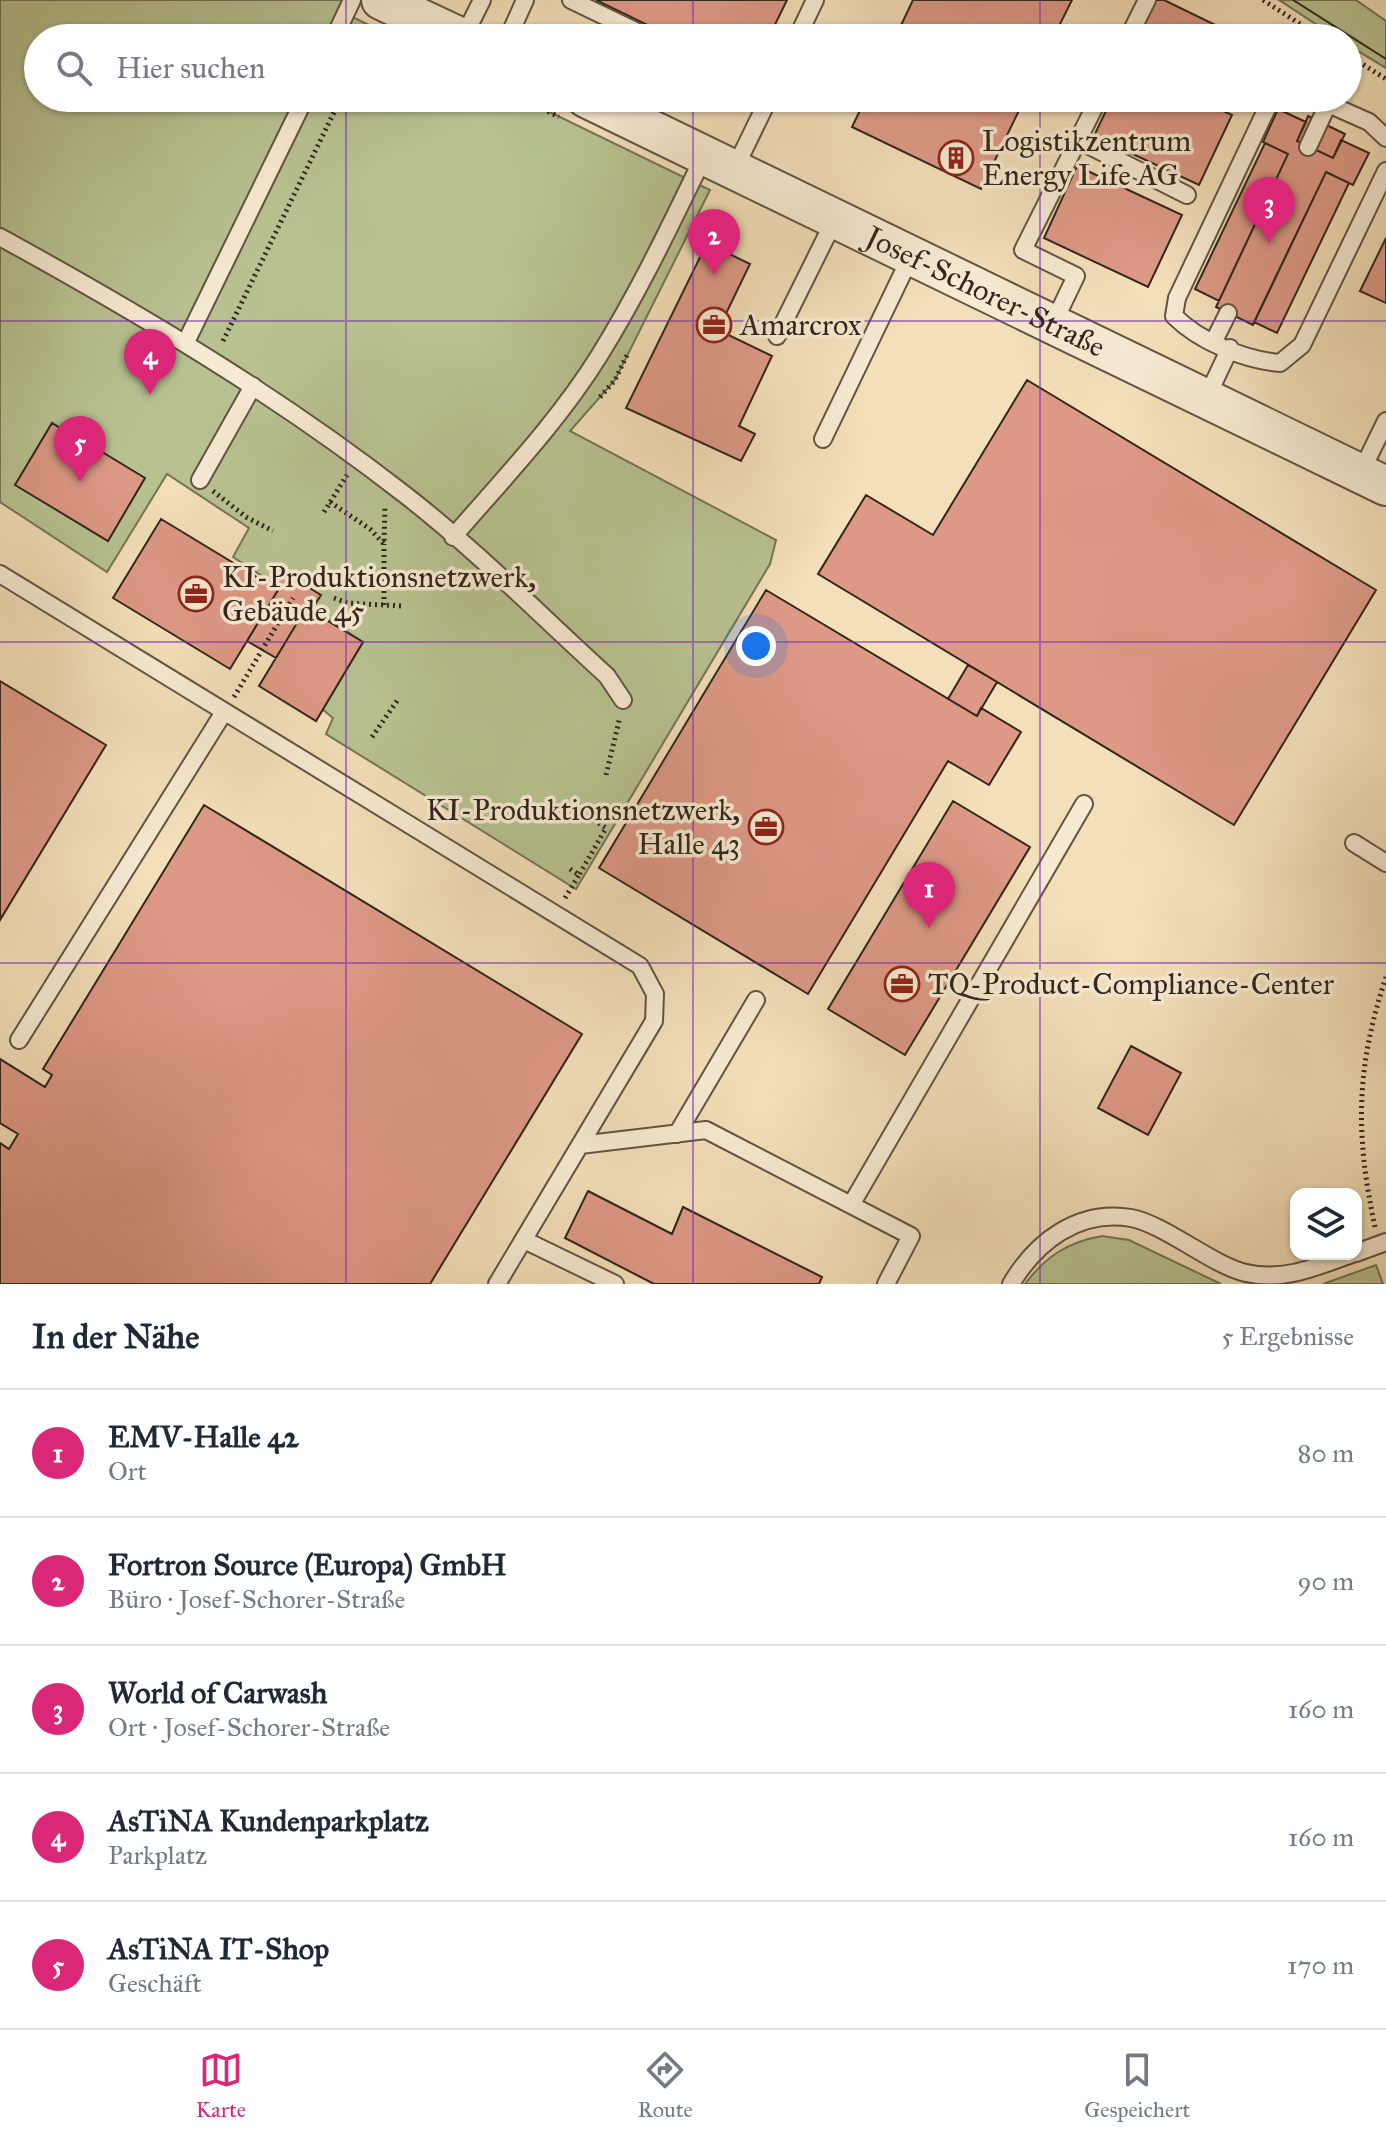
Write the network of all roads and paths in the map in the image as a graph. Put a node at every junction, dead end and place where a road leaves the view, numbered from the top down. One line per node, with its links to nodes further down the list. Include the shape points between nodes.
1 (352, 0): 9 (lane)
2 (381, 0): 10 (street)
3 (482, 0): 11 (lane)
4 (525, 0): 12 (lane)
5 (571, 0): 13 (lane)
6 (815, 0): 14 (lane)
7 (1147, 0): 15 (lane)
8 (1263, 0): 16 (path)
9 (341, 24)
10 (432, 24)
11 (469, 24)
12 (514, 24)
13 (621, 24)
14 (804, 24)
15 (1135, 24)
16 (1300, 24)
17 (1362, 64): 18 (path)
18 (1386, 79)
19 (298, 112): 40 (lane)
20 (334, 112): 39 (path)
21 (615, 112): 30 (street, Josef-Schorer-Straße)
22 (758, 112): 30 (lane)
23 (1092, 112): 28 (lane)
24 (1265, 112): 41 (lane, via 1177,298 1174,316 1186,328)
25 (1319, 112): 29 (lane)
26 (1347, 112): 27 (lane)
27 (1386, 138)
28 (1078, 140): 32 (lane); 37 (lane, via 1023,250 1076,276)
29 (1308, 147)
30 (719, 163): 33 (street, Josef-Schorer-Straße); 53 (lane, via 598,359)
31 (1386, 171): 41 (lane, via 1302,345 1280,363 1256,361)
32 (1187, 195)
33 (835, 219): 35 (street, Josef-Schorer-Straße); 38 (lane)
34 (0, 237): 40 (lane)
35 (911, 256): 37 (street, Josef-Schorer-Straße); 45 (lane)
36 (1228, 313): 41 (lane)
37 (1053, 324): 43 (street, Josef-Schorer-Straße)
38 (777, 336)
39 (223, 341)
40 (186, 342): 42 (lane)
41 (1222, 345): 43 (lane)
42 (253, 386): 46 (lane); 53 (lane, via 394,486)
43 (1206, 399): 47 (street, Josef-Schorer-Straße)
44 (1386, 421): 47 (lane)
45 (823, 439)
46 (200, 480): 52 (path)
47 (1373, 480)
48 (356, 485): 50 (path, via 346,477)
49 (377, 499): 54 (path, via 387,507)
50 (330, 502): 51 (path); 54 (path)
51 (324, 512)
52 (273, 531)
53 (453, 537): 61 (lane, via 607,676)
54 (384, 544): 58 (path)
55 (0, 574): 62 (lane)
56 (293, 598): 62 (path)
57 (334, 598): 58 (path)
58 (384, 605): 59 (path)
59 (402, 606)
60 (399, 698): 63 (path)
61 (623, 700): 64 (path)
62 (224, 712): 72 (lane); 74 (lane, via 640,966 655,994 654,1021)
63 (372, 737)
64 (606, 775)
65 (1084, 804): 75 (lane)
66 (584, 814): 69 (path, via 606,828 579,875)
67 (1354, 843): 68 (lane)
68 (1386, 863)
69 (570, 869)
70 (1386, 977): 77 (path, via 1369,1029 1359,1115 1364,1177)
71 (756, 1000): 73 (lane)
72 (19, 1040)
73 (677, 1134): 74 (lane); 75 (lane, via 706,1130)
74 (580, 1145): 76 (lane)
75 (851, 1205): 82 (lane, via 911,1236)
76 (524, 1240): 80 (lane); 81 (lane)
77 (1383, 1244): 78 (lane)
78 (1362, 1251)
79 (1334, 1260): 83 (lane, via 1289,1276 1246,1273 1131,1218 1083,1221 1035,1249)
80 (497, 1284)
81 (615, 1284)
82 (886, 1284)
83 (1011, 1284)

